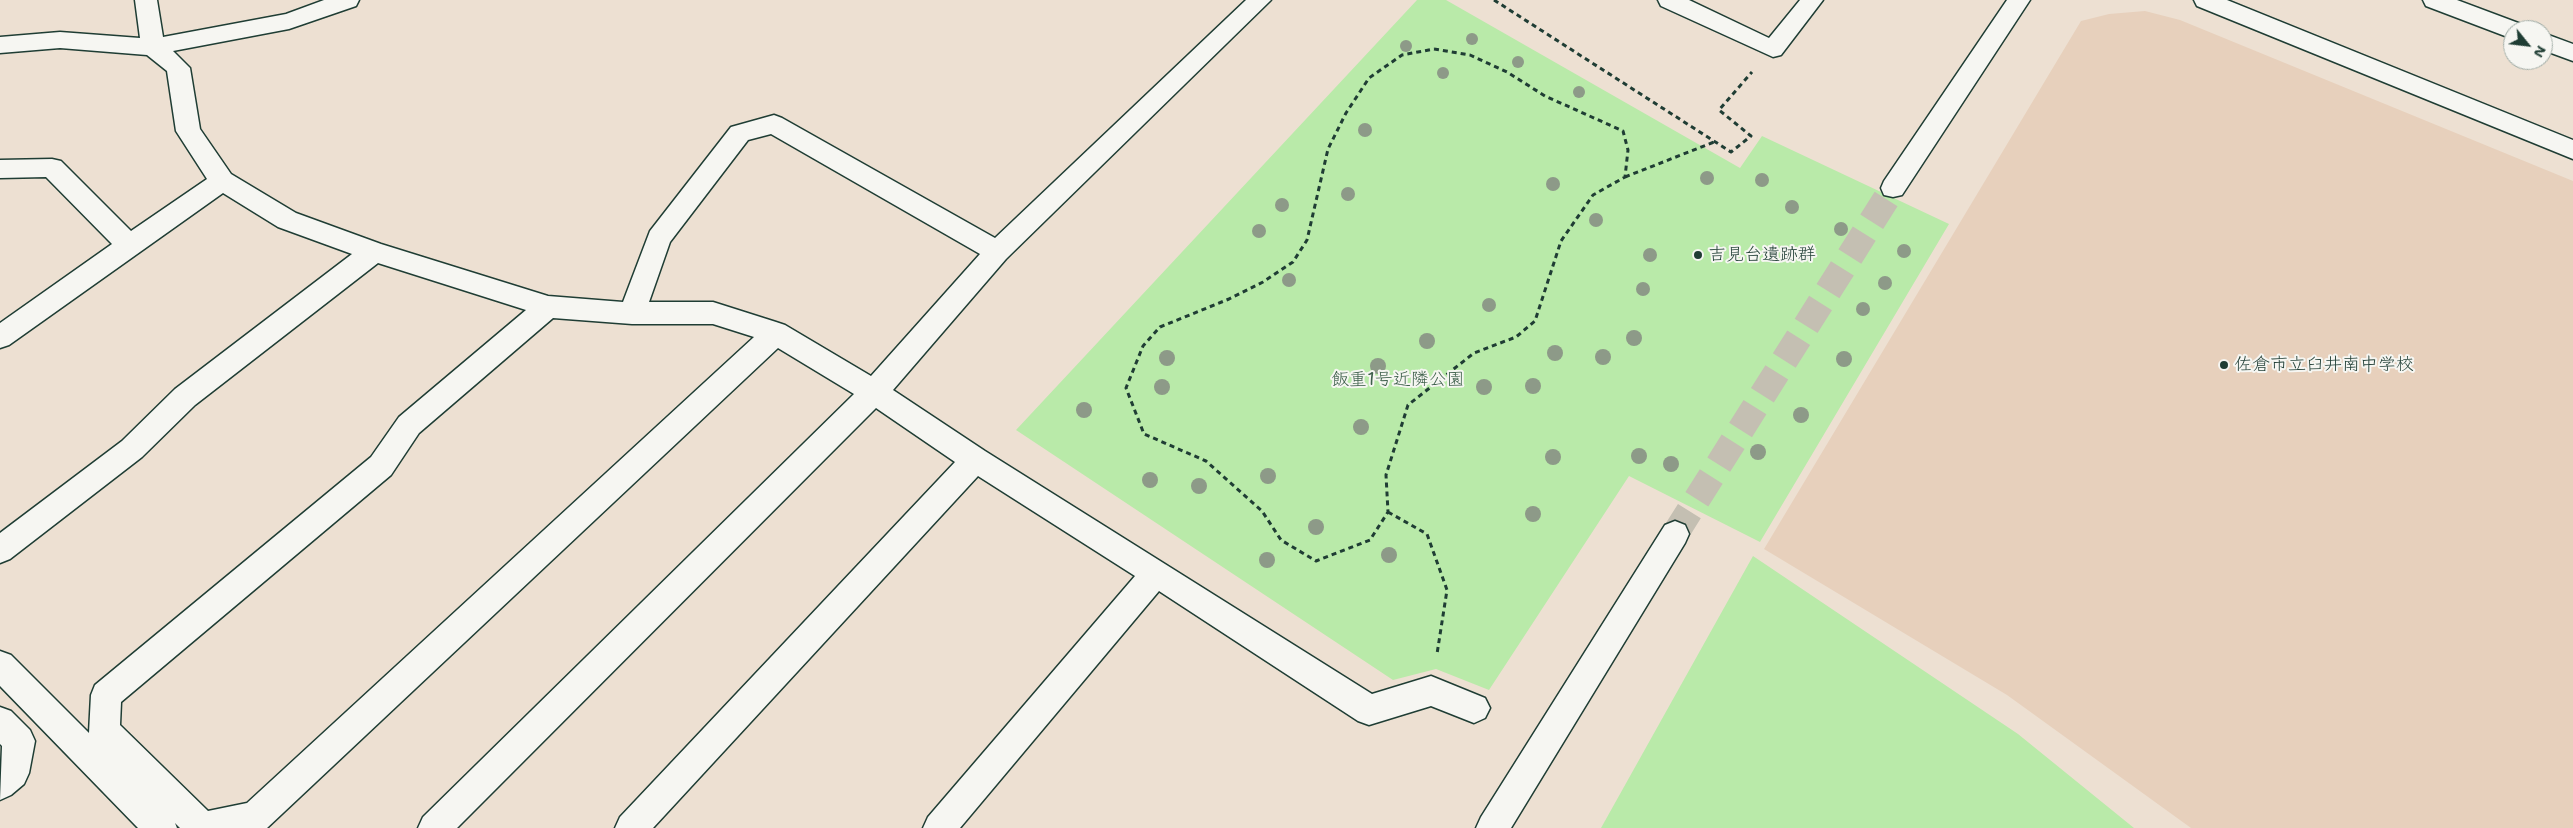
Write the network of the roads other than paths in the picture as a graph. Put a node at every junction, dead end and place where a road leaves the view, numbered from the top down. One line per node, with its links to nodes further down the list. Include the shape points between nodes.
1 (146, 0): 12 (street)
2 (348, 0): 12 (street, via 289,21)
3 (1260, 0): 20 (street)
4 (1669, 0): 5 (street, via 1773,49)
5 (1812, 0)
6 (2019, 0): 17 (street)
7 (2205, 0): 14 (street)
8 (2436, 0): 9 (street)
9 (2503, 26)
10 (0, 45): 12 (street, via 60,40)
11 (2553, 45): 13 (street)
12 (152, 47): 16 (street, via 178,68 188,132)
13 (2573, 53)
14 (2573, 150)
15 (0, 169): 18 (street, via 52,168)
16 (222, 181): 18 (street); 19 (street, via 287,220)
17 (1893, 188)
18 (130, 246): 24 (street)
19 (374, 252): 21 (street); 28 (street, via 184,397 132,449)
20 (998, 252): 22 (street, via 774,124 740,133 659,238); 25 (street)
21 (548, 307): 22 (street); 23 (street, via 410,425 381,466 106,695 104,731 203,828 255,817)
22 (632, 312): 23 (street, via 712,314)
23 (776, 334): 25 (street)
24 (0, 337)
25 (874, 392): 26 (street); 35 (street)
26 (975, 460): 29 (street); 36 (street)
27 (1674, 534): 38 (street)
28 (0, 550)
29 (1156, 573): 31 (street, via 1368,710 1431,691); 37 (street)
30 (0, 665): 34 (street)
31 (1474, 708)
32 (0, 722): 33 (street, via 19,741 13,773)
33 (0, 784)
34 (161, 828)
35 (434, 828)
36 (631, 828)
37 (939, 828)
38 (1492, 828)

